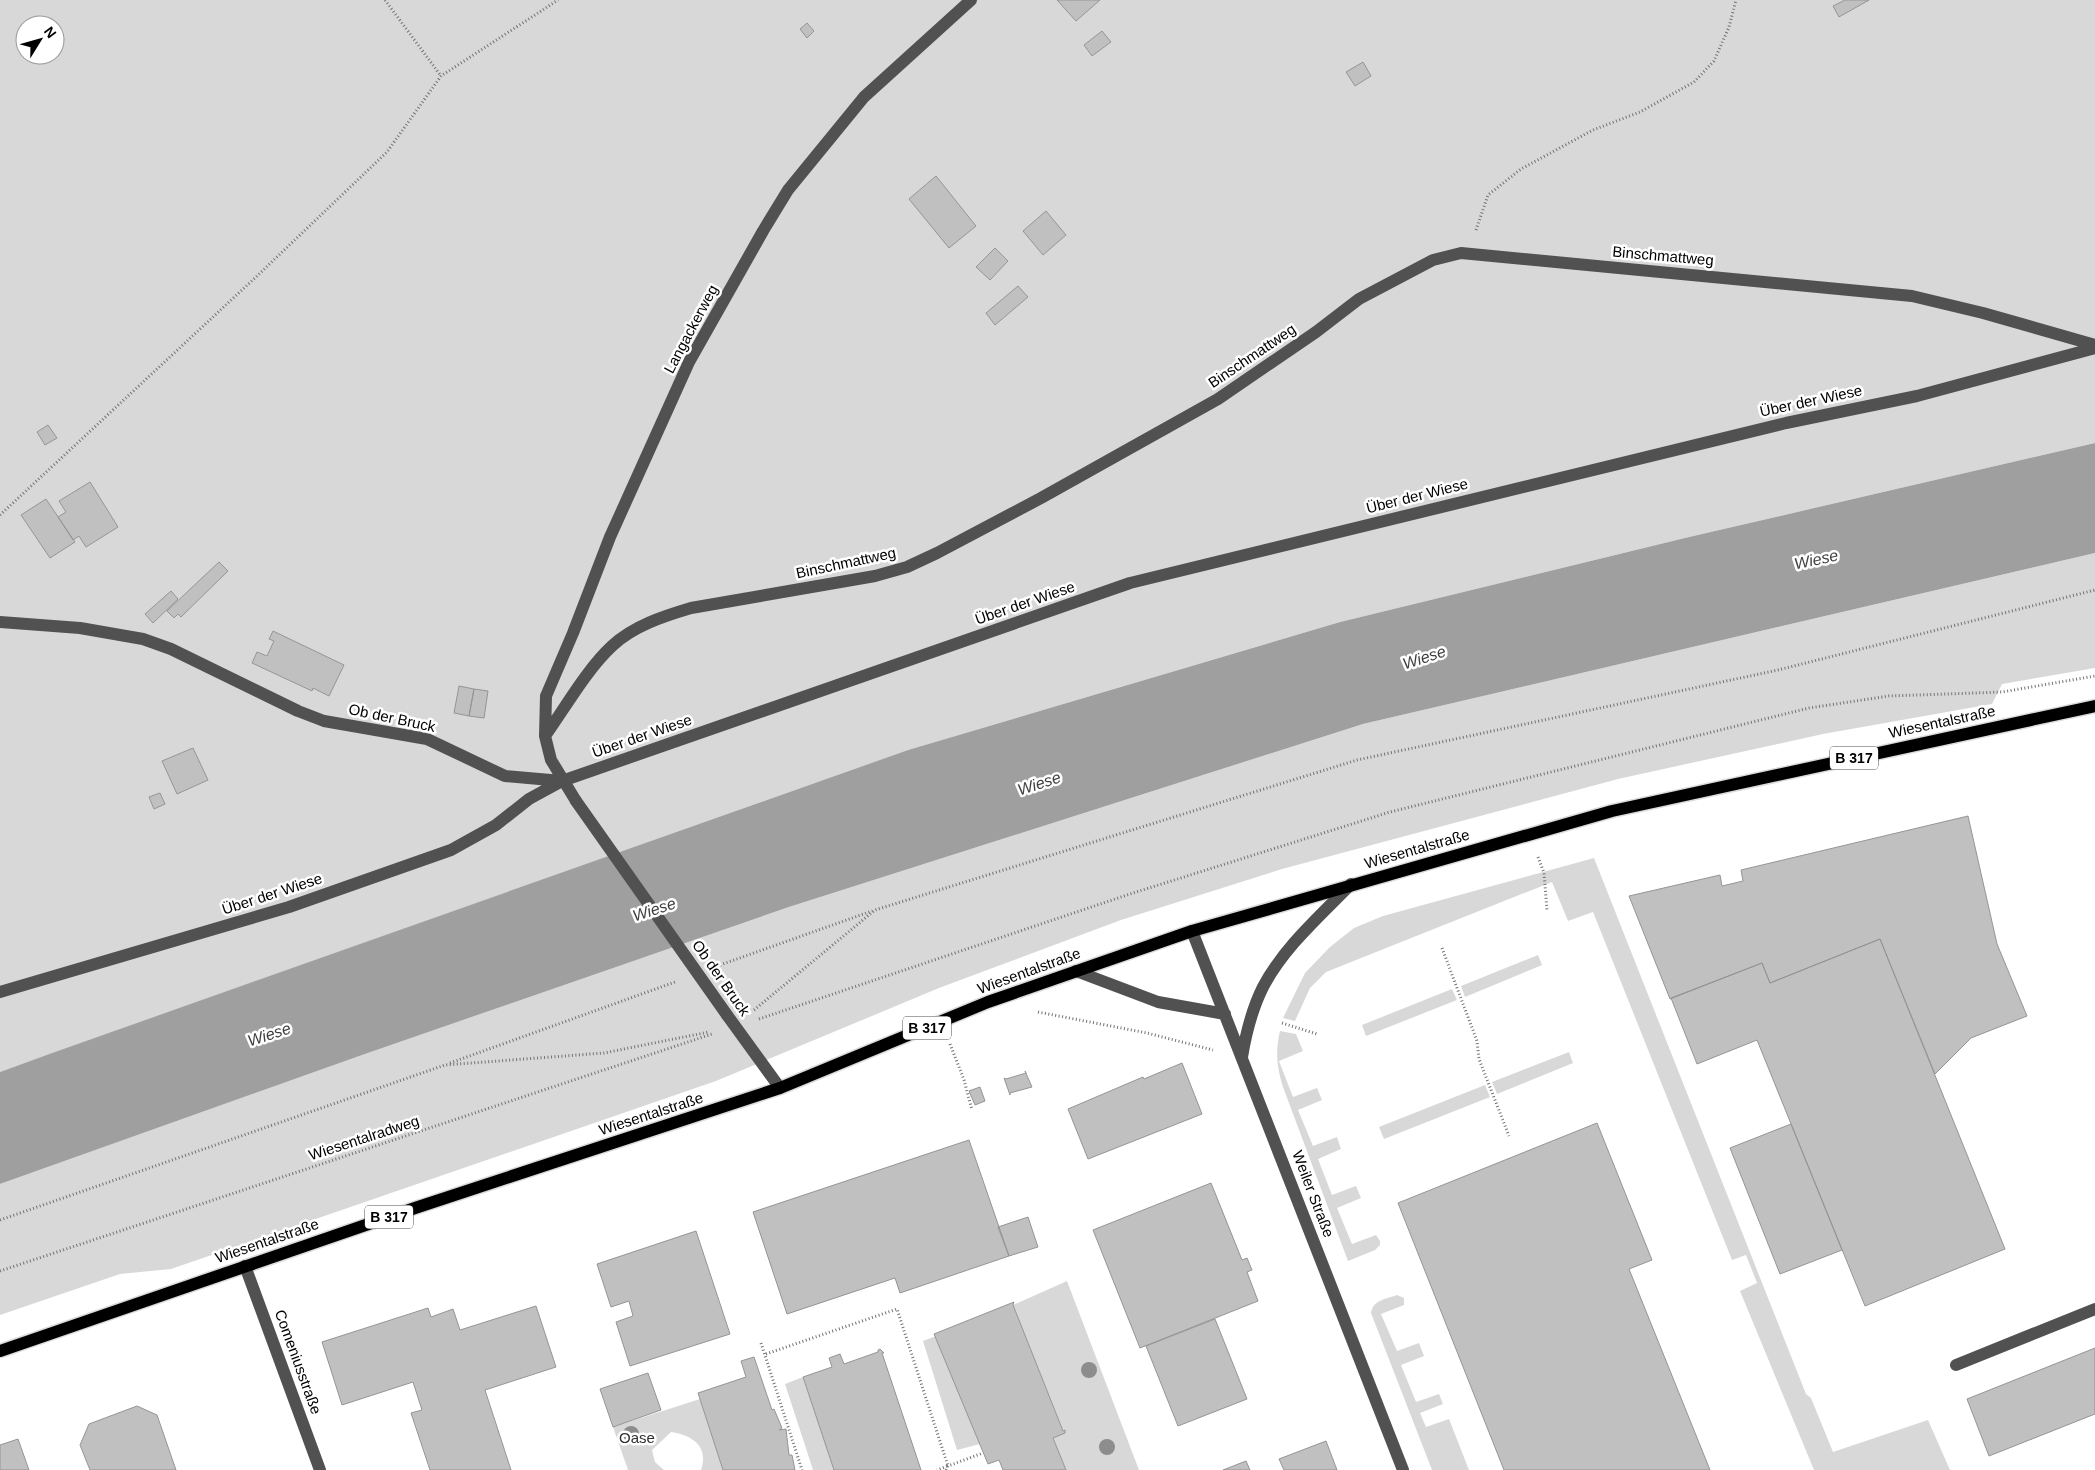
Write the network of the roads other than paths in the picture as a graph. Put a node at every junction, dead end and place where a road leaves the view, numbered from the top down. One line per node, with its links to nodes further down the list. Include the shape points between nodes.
1 (970, 0): 5 (street, Langackerweg, via 864,97 788,190 763,232 689,362 610,537 546,696)
2 (2095, 347): 5 (street, Binschmattweg, via 1983,313 1912,296 1460,254 1433,260 1359,299 1218,399 938,553 875,576 691,608 662,616 635,630 612,645); 6 (street, Über der Wiese, via 1917,396 1786,422 1130,584)
3 (0, 622): 6 (street, Ob der Bruck, via 80,628 143,640 171,649 324,721 427,739 505,776)
4 (2095, 706): 7 (main road, Wiesentalstraße / B 317, via 1612,811)
5 (545, 736): 6 (street, via 551,760)
6 (562, 781): 10 (street, Über der Wiese, via 529,799 496,825 450,850 289,907); 13 (street, Ob der Bruck, bridge)
7 (1351, 884): 8 (main road, Wiesentalstraße / B 317); 12 (street, via 1275,967 1262,988)
8 (1192, 931): 9 (main road, Wiesentalstraße / B 317); 11 (street, Weiler Straße)
9 (1076, 971): 11 (street, via 1158,1002); 13 (main road, Wiesentalstraße / B 317, via 988,1002)
10 (0, 992)
11 (1225, 1014): 12 (street, Weiler Straße)
12 (1242, 1057): 19 (street, Weiler Straße)
13 (780, 1088): 14 (main road, Wiesentalstraße / B 317)
14 (245, 1266): 16 (main road, Wiesentalstraße / B 317); 18 (street, Comeniusstraße)
15 (2095, 1309): 17 (street)
16 (0, 1351)
17 (1956, 1365)
18 (320, 1470)
19 (1403, 1470)

